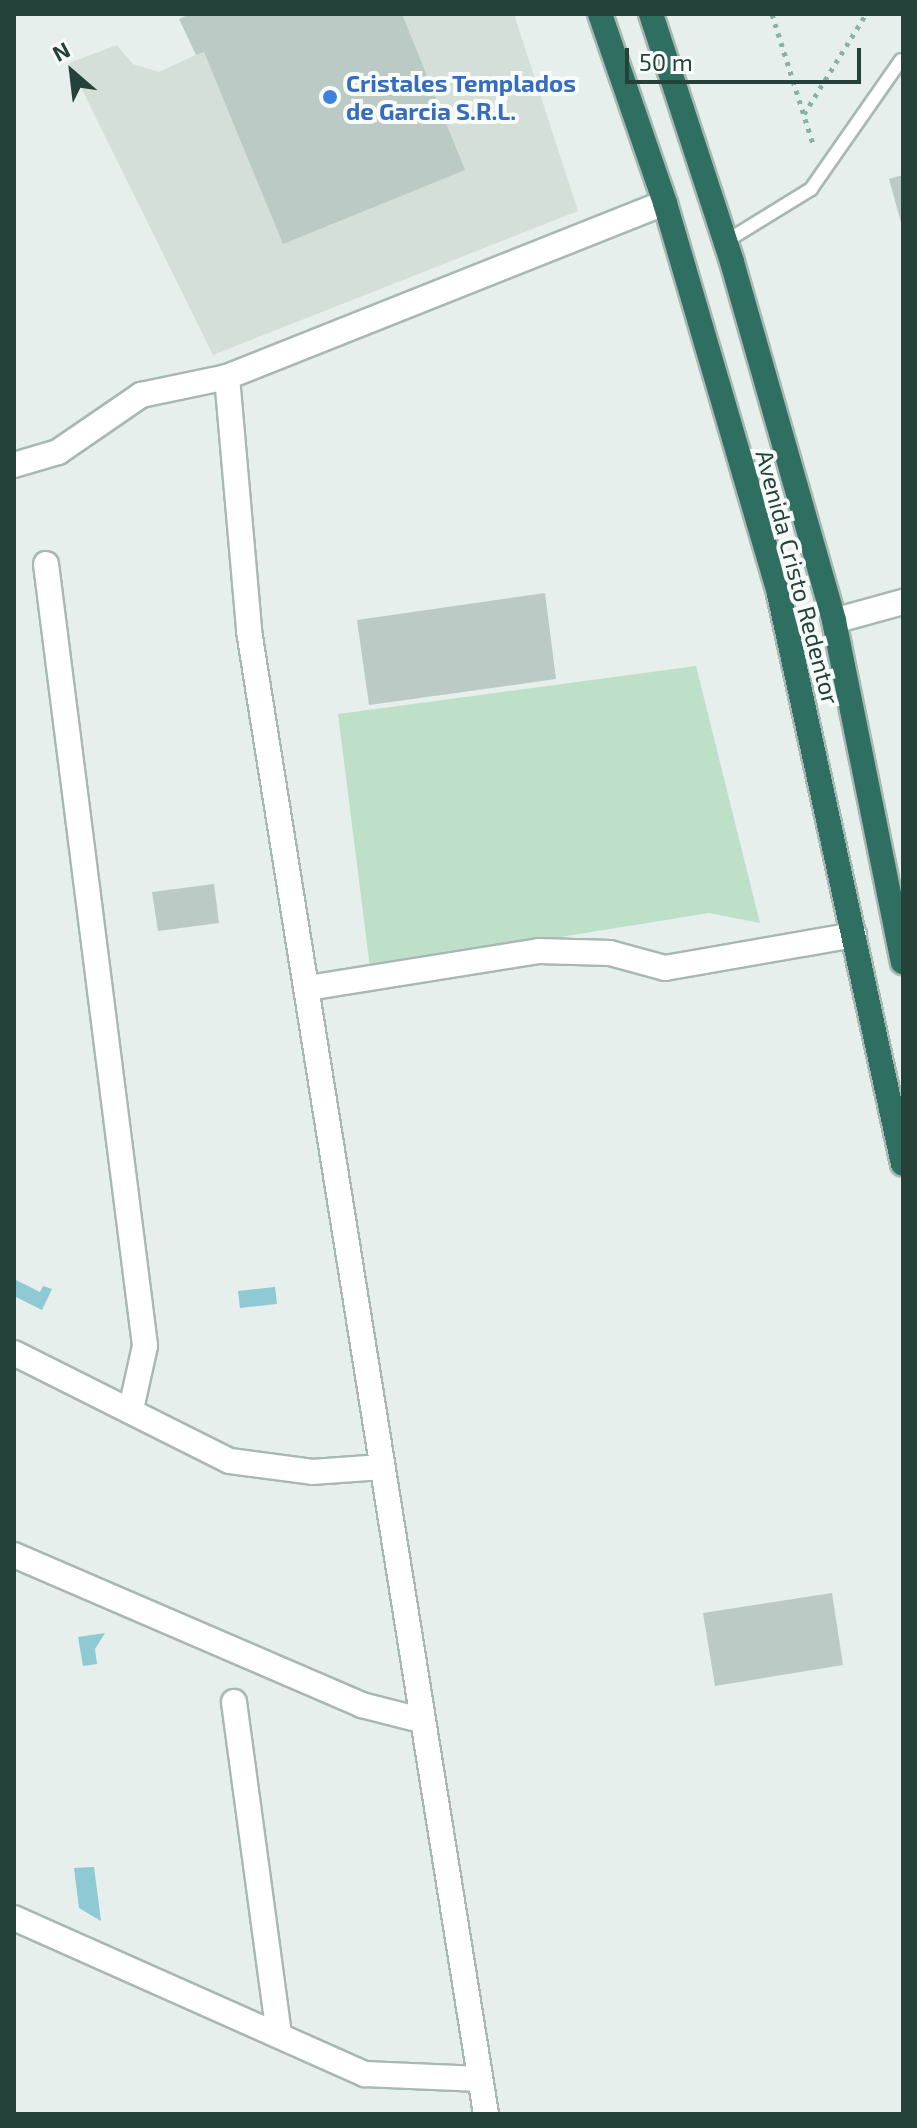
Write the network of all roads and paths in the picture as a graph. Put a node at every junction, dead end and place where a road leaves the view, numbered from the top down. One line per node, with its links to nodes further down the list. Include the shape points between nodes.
1 (600, 14): 8 (highway, Avenida Cristo Redentor)
2 (651, 14): 9 (highway, Avenida Cristo Redentor)
3 (772, 14): 6 (path)
4 (866, 14): 6 (path)
5 (901, 60): 7 (lane)
6 (804, 115): 7 (path)
7 (822, 173): 9 (lane, via 776,215)
8 (665, 203): 10 (street); 15 (highway, Avenida Cristo Redentor, via 779,594)
9 (725, 242): 14 (highway, Avenida Cristo Redentor)
10 (227, 377): 11 (street, via 141,395 58,452); 17 (street, via 249,631)
11 (14, 465)
12 (46, 564): 20 (street, via 145,1346)
13 (903, 602): 14 (street)
14 (834, 621): 16 (highway, Avenida Cristo Redentor)
15 (854, 935): 17 (street, via 665,968 610,953 539,951); 18 (highway, Avenida Cristo Redentor)
16 (903, 962)
17 (308, 988): 21 (street)
18 (903, 1164)
19 (14, 1353): 20 (street)
20 (131, 1409): 21 (street, via 230,1461 312,1472)
21 (382, 1467): 24 (street)
22 (14, 1555): 24 (street, via 362,1705)
23 (234, 1702): 26 (street)
24 (421, 1720): 27 (street)
25 (14, 1918): 26 (street, via 101,1962)
26 (279, 2033): 27 (street, via 365,2074)
27 (480, 2079): 28 (street)
28 (486, 2114)

